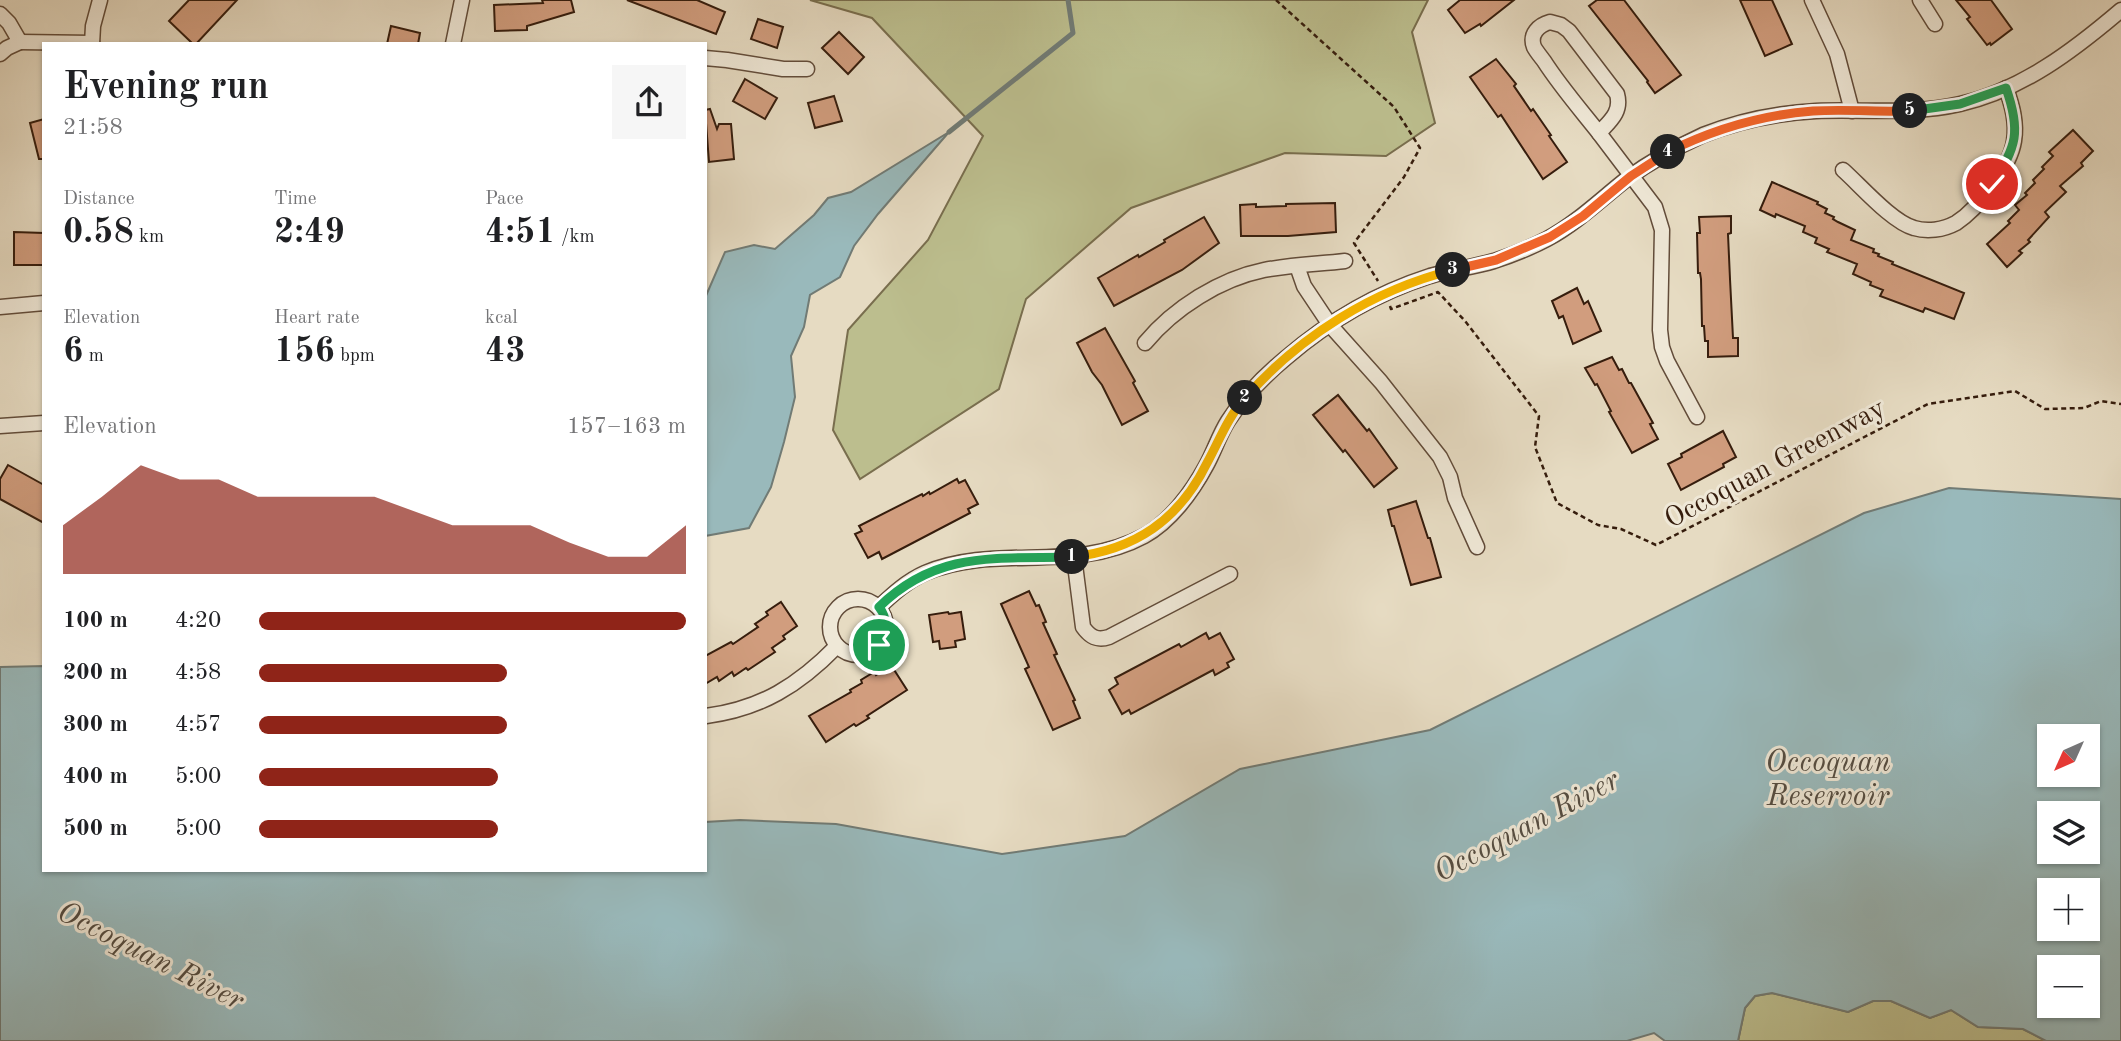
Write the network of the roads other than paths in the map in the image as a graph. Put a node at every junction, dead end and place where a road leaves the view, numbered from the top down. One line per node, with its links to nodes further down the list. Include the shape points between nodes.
1 (100, 0): 10 (street)
2 (462, 0): 11 (street)
3 (1812, 0): 16 (street, via 1837,54)
4 (1920, 0): 7 (street)
5 (2121, 10): 15 (street, via 2082,43)
6 (0, 15): 8 (street)
7 (1936, 24)
8 (20, 42): 9 (street); 12 (street)
9 (42, 42)
10 (92, 42)
11 (453, 42)
12 (0, 54)
13 (707, 58): 14 (street)
14 (807, 69)
15 (2006, 88): 16 (street, via 1960,104); 18 (street, via 2015,124 2008,160 1956,223 1926,231 1899,222)
16 (1852, 111): 19 (street, via 1777,115 1741,123 1670,151)
17 (1599, 133): 17 (street, via 1534,46 1533,38 1542,24 1550,22 1569,31 1617,94 1618,111); 19 (street)
18 (1843, 170)
19 (1631, 176): 24 (street, via 1550,237 1496,260 1398,287); 26 (street, via 1659,218 1662,347)
20 (1345, 261): 21 (street)
21 (1297, 266): 24 (street, via 1304,286); 25 (street, via 1262,271 1206,293 1172,315)
22 (42, 303): 23 (street)
23 (0, 307)
24 (1330, 325): 29 (street, via 1440,457); 30 (street, via 1261,379 1241,401 1206,466 1175,510 1146,535)
25 (1145, 343)
26 (1697, 417)
27 (42, 423): 28 (street)
28 (0, 426)
29 (1476, 547)
30 (1074, 557): 31 (street, via 1083,627 1096,639 1109,637); 32 (street, via 1004,558 946,566 909,582)
31 (1230, 574)
32 (879, 607): 33 (street, via 887,626 879,645 862,655); 33 (street, via 850,599 834,608 829,627)
33 (837, 646): 34 (street, via 795,684 771,698)
34 (707, 716)

